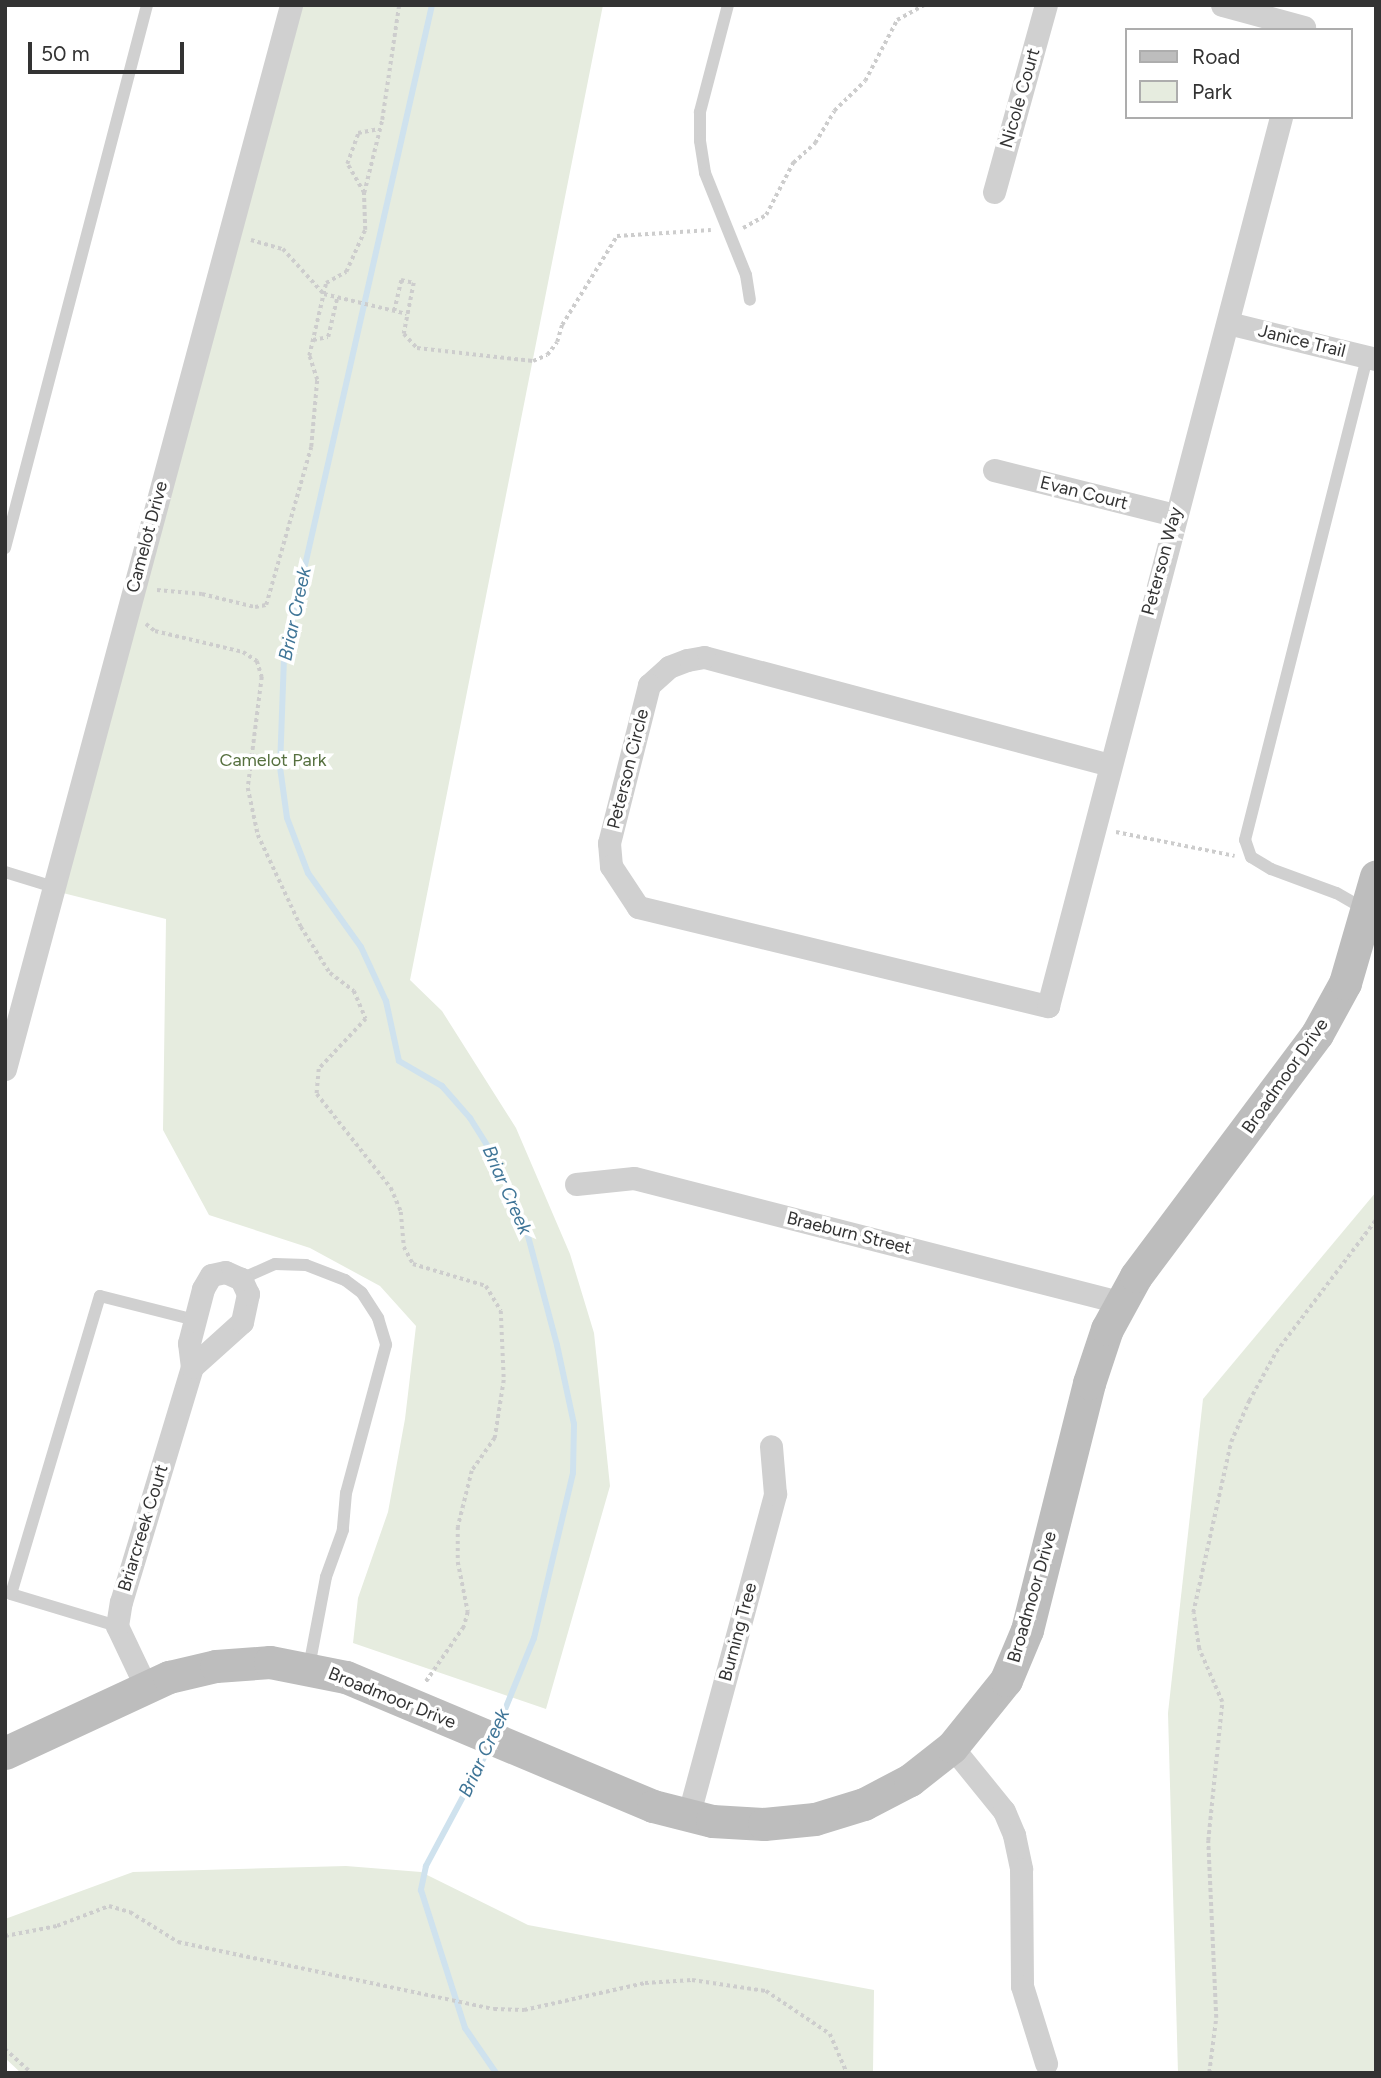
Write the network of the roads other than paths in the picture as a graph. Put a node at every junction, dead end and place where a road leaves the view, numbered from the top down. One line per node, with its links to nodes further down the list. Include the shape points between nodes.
1 (147, 5): 14 (lane)
2 (291, 5): 18 (street, Camelot Drive)
3 (728, 5): 9 (lane, via 700,112 705,173 746,275)
4 (1045, 5): 8 (street, Nicole Court)
5 (1222, 5): 6 (street)
6 (1306, 21)
7 (1280, 119): 10 (street, Peterson Way)
8 (994, 192)
9 (750, 300)
10 (1228, 323): 11 (street, Janice Trail); 13 (street, Peterson Way)
11 (1371, 358): 19 (lane, via 1245,839 1251,857)
12 (994, 471): 13 (street, Evan Court)
13 (1174, 515): 15 (street, Peterson Way)
14 (5, 548)
15 (1110, 765): 20 (street, Peterson Way); 20 (street, Peterson Circle, via 704,657 669,667 649,685 609,843 611,866 638,907)
16 (5, 872): 18 (lane)
17 (1376, 876): 19 (street, Broadmoor Drive)
18 (54, 887): 21 (street, Camelot Drive)
19 (1367, 910): 24 (street, Broadmoor Drive, via 1345,983 1317,1034)
20 (1048, 1006)
21 (5, 1069)
22 (576, 1184): 24 (street, Braeburn Street, via 634,1178)
23 (241, 1279): 25 (street, Briarcreek Court, via 225,1272 211,1275); 26 (street, via 248,1294 242,1322); 29 (lane, via 275,1264 306,1265 345,1280 367,1301 386,1345 346,1493 343,1530 326,1577)
24 (1119, 1302): 31 (street, Broadmoor Drive, via 1097,1354 1017,1657 991,1702)
25 (195, 1320): 26 (street, Briarcreek Court, via 189,1343); 28 (lane, via 100,1296 11,1594)
26 (192, 1367): 28 (street, Briarcreek Court)
27 (771, 1446): 33 (street, Burning Tree, via 775,1494)
28 (117, 1626): 30 (street)
29 (309, 1667): 30 (street, Broadmoor Drive, via 237,1663 191,1671); 33 (street, Broadmoor Drive)
30 (145, 1687): 32 (street, Broadmoor Drive, via 56,1733)
31 (952, 1748): 33 (street, Broadmoor Drive, via 886,1794 815,1819 764,1824); 34 (street, via 1004,1811 1014,1835 1021,1869 1022,1986)
32 (5, 1753)
33 (688, 1817)
34 (1046, 2063)

